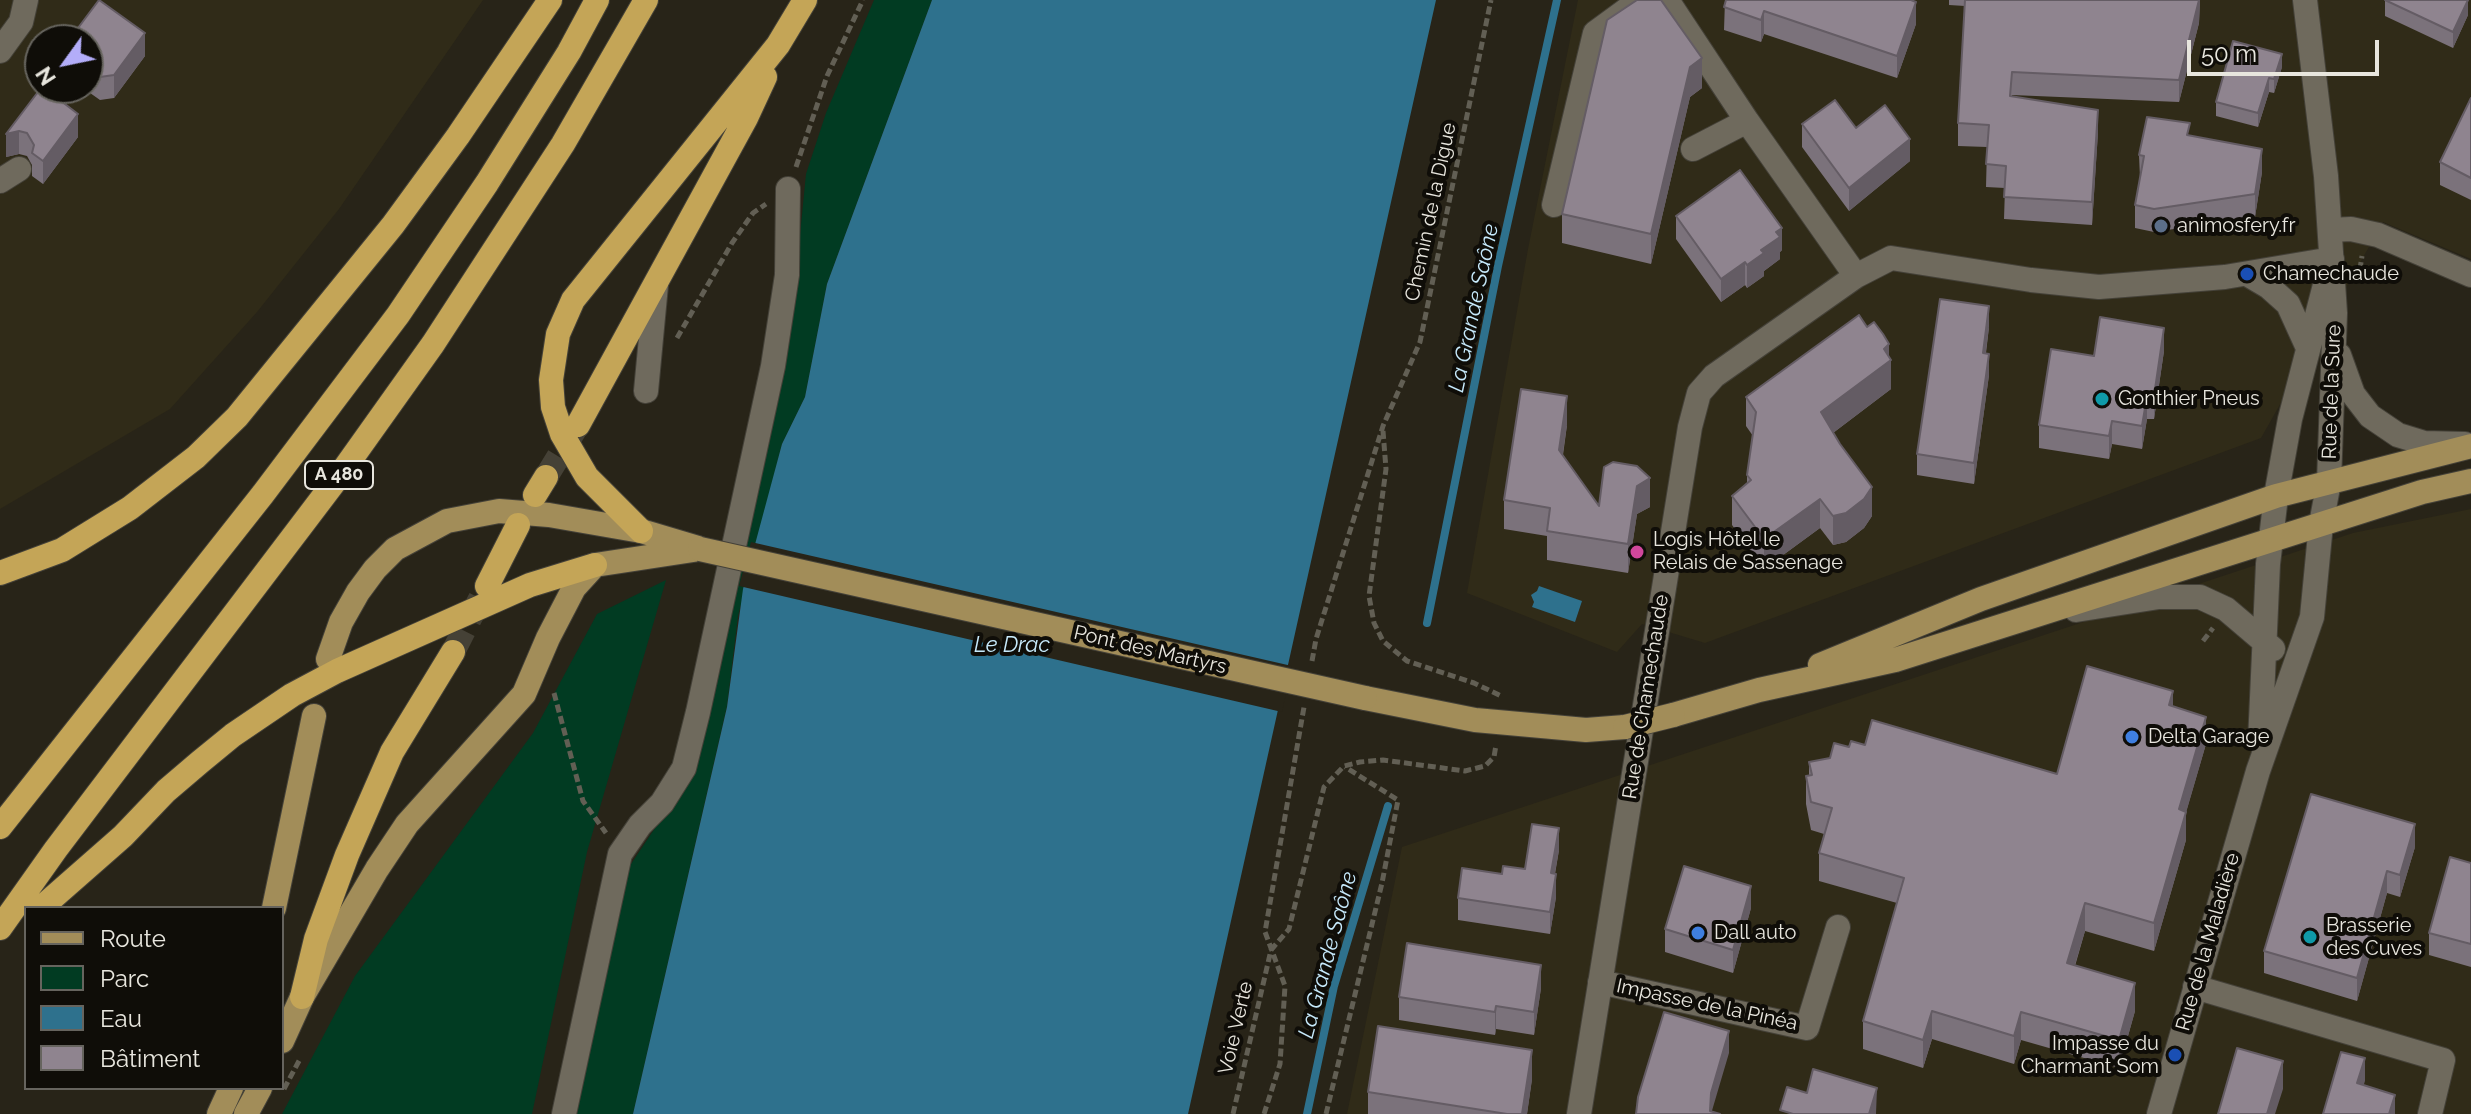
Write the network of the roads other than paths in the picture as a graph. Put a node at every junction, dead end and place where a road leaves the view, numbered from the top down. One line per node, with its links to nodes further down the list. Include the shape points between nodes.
1 (26, 0): 10 (street, via 21,22)
2 (550, 0): 35 (highway, via 393,225 237,417 130,508 62,550)
3 (597, 0): 45 (highway, A 480, via 495,170 398,315)
4 (646, 0): 50 (highway, A 480, via 563,144 433,344)
5 (805, 0): 9 (highway)
6 (1640, 0): 14 (street, via 1595,33)
7 (1667, 0): 11 (street)
8 (2305, 0): 15 (street, Rue de la Sure)
9 (778, 45): 20 (highway, via 746,118); 31 (highway, via 573,300 558,334 551,380 562,434 587,477)
10 (0, 51)
11 (1747, 121): 12 (street); 19 (street)
12 (1693, 149)
13 (788, 189): 60 (street, via 787,275 773,366 698,712 684,768 620,854)
14 (1554, 205)
15 (2330, 230): 16 (street, Rue de la Sure); 18 (street, via 2378,235)
16 (2332, 259): 17 (street, Rue de Chamechaude); 21 (street, Rue de la Sure); 22 (street, Rue de la Sure)
17 (2247, 274): 19 (street, Rue de Chamechaude, via 2099,287 1891,258); 22 (street, via 2288,304)
18 (2471, 275)
19 (1856, 276): 52 (street, Rue de Chamechaude, via 1714,376 1699,393)
20 (656, 285): 23 (street); 24 (highway)
21 (2334, 342): 25 (street, via 2353,394 2370,416 2398,435 2424,443); 27 (street, Rue de la Sure)
22 (2308, 348): 28 (street, Rue de la Sure)
23 (646, 391)
24 (578, 425)
25 (2471, 445): 27 (main road)
26 (2471, 481): 29 (main road)
27 (2329, 482): 28 (main road); 29 (street, Rue de la Sure)
28 (2276, 496): 32 (street, Rue de la Maladière); 42 (main road, via 1981,599)
29 (2321, 524): 32 (main road); 41 (street, Rue de la Maladière, via 2312,617)
30 (518, 525): 36 (highway)
31 (641, 531): 33 (main road, Pont des Martyrs); 40 (main road, Pont des Martyrs, via 499,511 447,521 395,549 375,569 341,622)
32 (2270, 540): 37 (main road); 38 (street, Rue de la Maladière)
33 (700, 549): 34 (main road); 42 (main road, Pont des Martyrs, bridge, via 1487,722 1586,730 1625,727)
34 (595, 565): 46 (highway, via 509,594 292,695 189,772); 54 (main road, via 574,588 524,694 407,824)
35 (0, 573)
36 (487, 586)
37 (2027, 618): 38 (street, via 2159,597 2200,597 2226,609); 42 (main road, via 1895,660)
38 (2265, 642): 41 (street); 44 (street, Rue de la Maladière)
39 (453, 652): 54 (highway, via 392,752 316,939)
40 (328, 659)
41 (2294, 665): 44 (street, Rue de la Maladière)
42 (1759, 690)
43 (314, 716): 47 (main road)
44 (2258, 771): 53 (street, Rue de la Maladière)
45 (0, 827)
46 (43, 906)
47 (274, 906)
48 (24, 923): 51 (highway)
49 (1838, 927): 52 (street, Impasse de la Pinéa, via 1807,1028)
50 (0, 928)
51 (0, 944)
52 (1600, 982): 61 (street, Rue de Chamechaude)
53 (2195, 987): 62 (street, Rue de la Maladière); 63 (street, via 2443,1060)
54 (302, 997): 55 (main road)
55 (293, 1046)
56 (230, 1090): 58 (main road)
57 (268, 1095): 59 (main road)
58 (219, 1114)
59 (246, 1114)
60 (564, 1114)
61 (1579, 1114)
62 (2159, 1114)
63 (2430, 1114)

